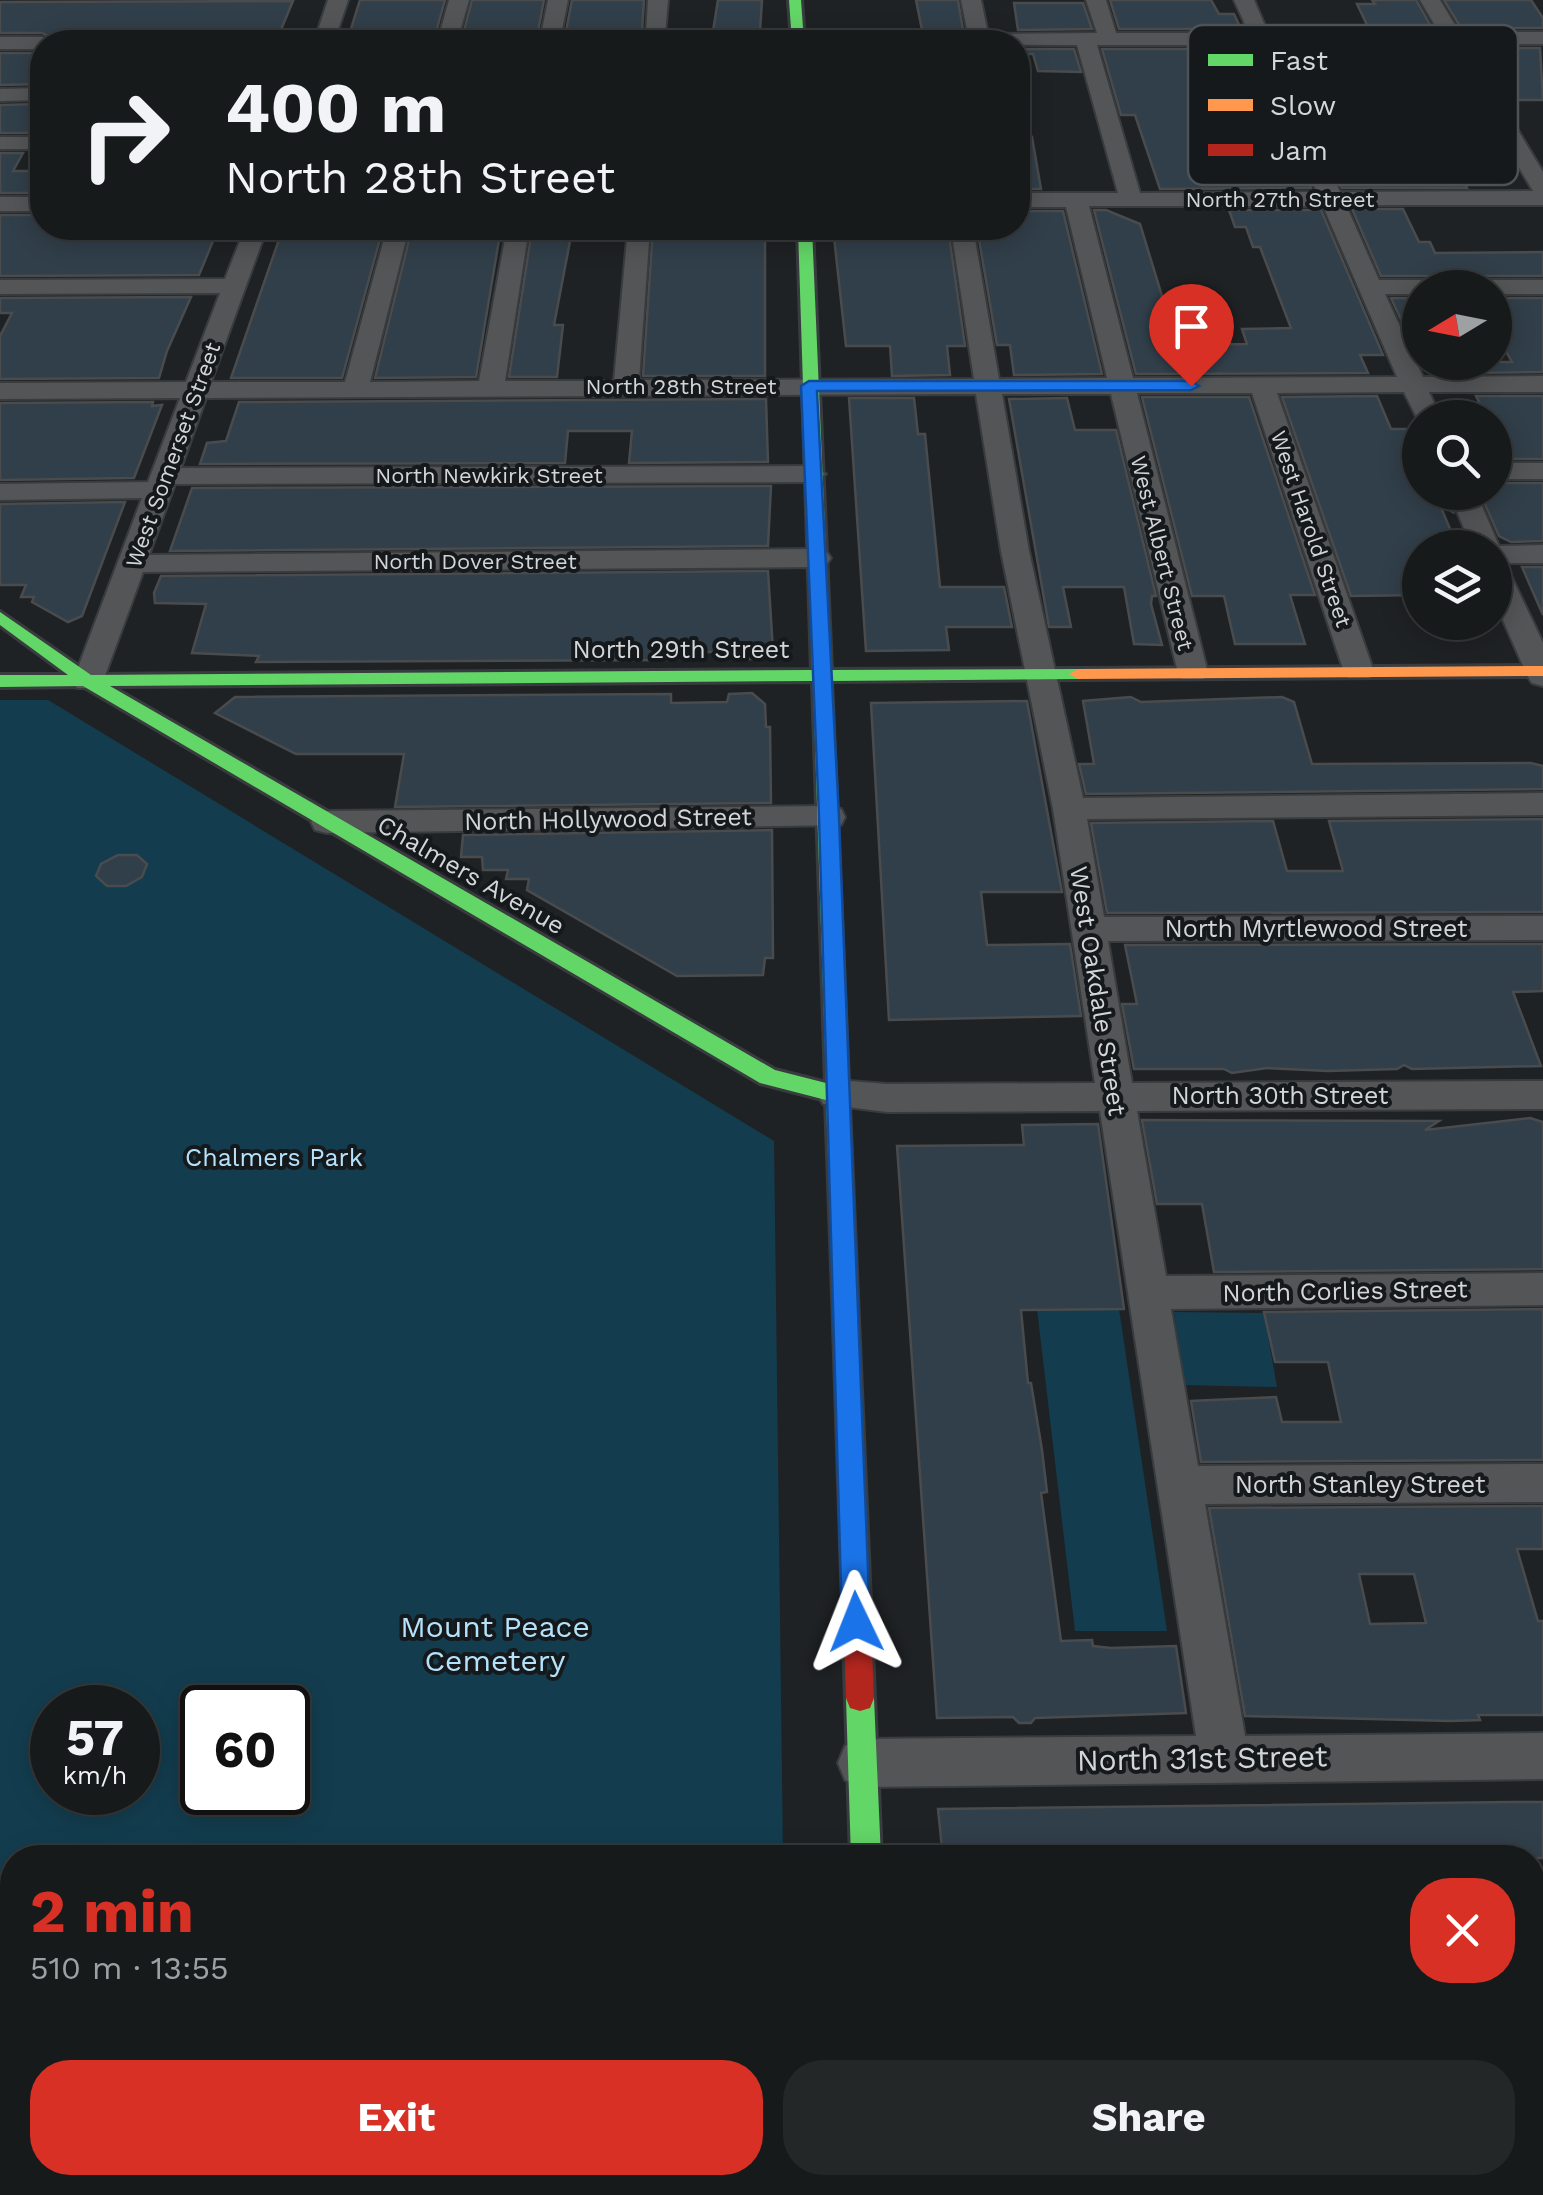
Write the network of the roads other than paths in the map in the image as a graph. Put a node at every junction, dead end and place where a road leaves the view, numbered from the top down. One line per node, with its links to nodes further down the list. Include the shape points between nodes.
1 (338, 0): 12 (street)
2 (459, 0): 13 (street)
3 (558, 0): 14 (street)
4 (658, 0): 15 (street)
5 (796, 0): 16 (street)
6 (970, 0): 17 (street)
7 (1096, 0): 18 (street)
8 (1244, 0): 10 (street)
9 (1430, 0): 11 (street)
10 (1256, 25)
11 (1445, 25)
12 (328, 30)
13 (450, 30)
14 (553, 30)
15 (656, 30)
16 (797, 30)
17 (977, 30)
18 (1108, 39): 19 (street); 21 (street)
19 (1188, 39)
20 (1030, 40): 21 (street)
21 (1085, 40): 34 (street)
22 (30, 43): 23 (street)
23 (0, 44)
24 (0, 94): 25 (street)
25 (30, 94)
26 (30, 142): 27 (street)
27 (0, 143)
28 (1518, 148): 30 (street)
29 (1325, 185): 35 (street)
30 (1543, 190)
31 (1543, 198): 35 (street, North 27th Street)
32 (1030, 200): 33 (street, North 27th Street)
33 (1076, 200): 34 (street, North 27th Street); 51 (street, West Albert Street)
34 (1131, 200): 35 (street, North 27th Street)
35 (1332, 200): 47 (street)
36 (0, 204): 37 (street)
37 (30, 204)
38 (252, 240): 44 (street, West Somerset Street)
39 (395, 240): 56 (street)
40 (516, 240): 53 (street)
41 (638, 240): 54 (street)
42 (806, 240): 50 (street)
43 (964, 240): 55 (street, West Oakdale Street)
44 (235, 286): 46 (street); 57 (street, West Somerset Street)
45 (1543, 286): 47 (street)
46 (0, 287)
47 (1371, 287): 48 (street)
48 (1414, 384): 49 (street, North 28th Street); 52 (street, North 28th Street); 59 (street)
49 (1543, 384)
50 (809, 386): 54 (street, North 28th Street); 55 (street, North 28th Street); 62 (street)
51 (1120, 386): 52 (street, North 28th Street); 55 (street, North 28th Street); 73 (street, West Albert Street)
52 (1262, 386): 72 (street, West Harold Street)
53 (491, 387): 54 (street, North 28th Street); 56 (street, North 28th Street)
54 (626, 387)
55 (986, 387): 75 (street, West Oakdale Street)
56 (356, 388): 57 (street, North 28th Street)
57 (197, 390): 58 (street, North 28th Street); 63 (street, West Somerset Street)
58 (0, 391)
59 (1421, 400)
60 (1512, 471): 61 (street)
61 (1543, 471)
62 (812, 474): 63 (street, North Newkirk Street); 67 (street)
63 (163, 483): 64 (street, North Newkirk Street); 68 (street, West Somerset Street)
64 (0, 492)
65 (1543, 554): 66 (street)
66 (1512, 555)
67 (817, 558): 68 (street, North Dover Street); 76 (street)
68 (133, 564): 77 (street, West Somerset Street)
69 (1512, 607): 74 (street)
70 (0, 617): 77 (street, Chalmers Avenue)
71 (18, 656): 77 (street, Chalmers Avenue)
72 (1360, 672): 73 (street, North 29th Street); 74 (street, North 29th Street)
73 (1192, 673): 75 (street, North 29th Street)
74 (1542, 673)
75 (1038, 674): 76 (street, North 29th Street); 80 (street, West Oakdale Street)
76 (822, 675): 77 (street, North 29th Street); 81 (street)
77 (88, 681): 78 (street, North 29th Street); 82 (street, Chalmers Avenue)
78 (0, 682)
79 (1543, 804): 80 (street)
80 (1068, 808): 84 (street, West Oakdale Street)
81 (829, 817): 82 (street, North Hollywood Street); 85 (street)
82 (327, 822): 85 (street, Chalmers Avenue, via 768,1077)
83 (1543, 928): 84 (street, North Myrtlewood Street)
84 (1088, 929): 86 (street, West Oakdale Street)
85 (836, 1094): 86 (street, North 30th Street); 94 (street)
86 (1115, 1095): 87 (street, North 30th Street); 89 (street, West Oakdale Street)
87 (1543, 1095)
88 (1543, 1289): 89 (street, North Corlies Street)
89 (1147, 1293): 91 (street, West Oakdale Street)
90 (1543, 1482): 91 (street, North Stanley Street)
91 (1177, 1485): 93 (street, West Oakdale Street)
92 (1543, 1756): 93 (street, North 31st Street)
93 (1224, 1757): 94 (street, North 31st Street)
94 (862, 1763): 95 (street)
95 (865, 1845)

